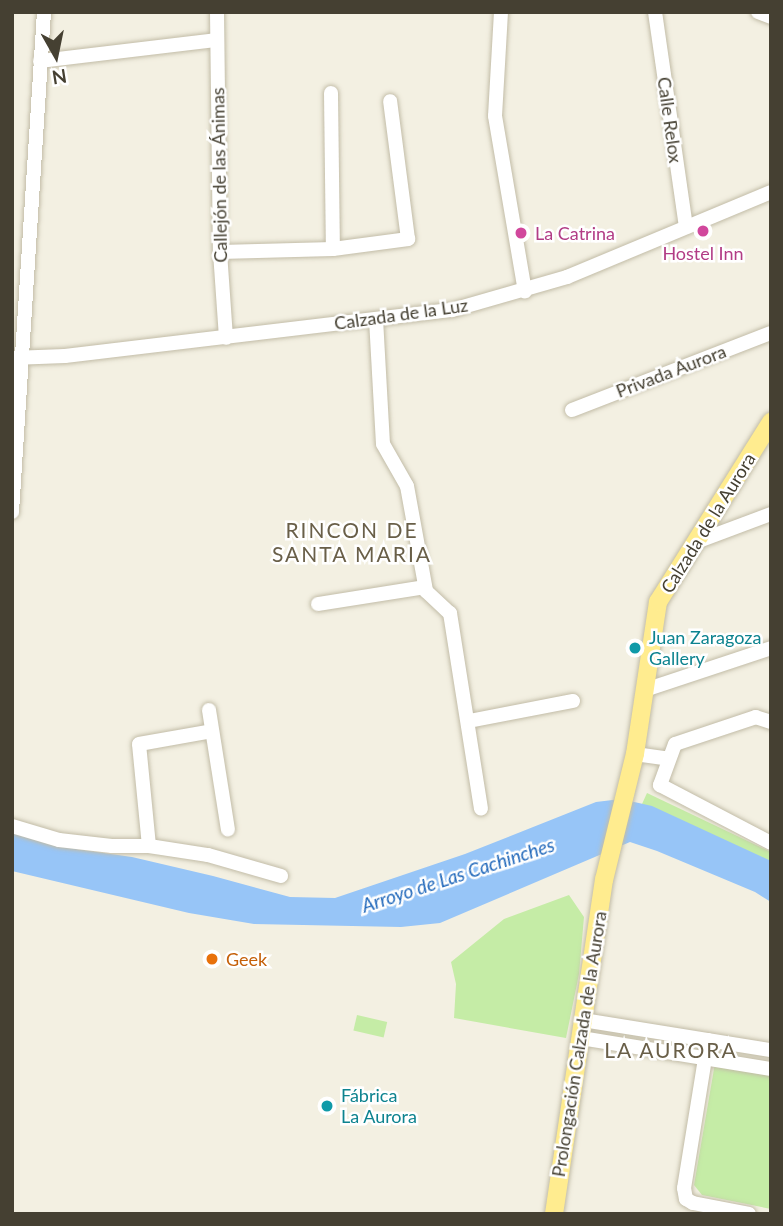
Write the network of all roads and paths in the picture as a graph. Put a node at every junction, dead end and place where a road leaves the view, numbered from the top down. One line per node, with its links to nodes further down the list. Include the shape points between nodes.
1 (44, 12): 8 (street)
2 (217, 12): 7 (street, Callejón de las Ánimas)
3 (501, 12): 15 (street, via 495,116)
4 (655, 12): 12 (street, Calle Relox)
5 (758, 12): 6 (street)
6 (771, 16)
7 (217, 40): 8 (street); 14 (street, Callejón de las Ánimas)
8 (40, 61): 19 (street)
9 (331, 93): 13 (street)
10 (390, 101): 13 (street, via 408,239)
11 (771, 192): 12 (street, Calzada de la Luz)
12 (686, 227): 15 (street, Calzada de la Luz)
13 (333, 249): 14 (street)
14 (220, 252): 18 (street, Callejón de las Ánimas)
15 (526, 291): 16 (street, Calzada de la Luz, via 453,310)
16 (376, 319): 18 (street, Calzada de la Luz); 25 (street, via 383,444 407,486)
17 (771, 333): 20 (street, Privada Aurora)
18 (226, 338): 19 (street, Calzada de la Luz)
19 (18, 359): 22 (street)
20 (572, 410)
21 (771, 422): 24 (main road, Calzada de la Aurora)
22 (12, 512)
23 (771, 514): 24 (street)
24 (696, 542): 28 (main road, Calzada de la Aurora, via 658,602)
25 (425, 587): 26 (street); 31 (street, via 450,613)
26 (318, 604)
27 (771, 648): 28 (street)
28 (645, 690): 34 (main road, Calzada de la Aurora)
29 (572, 701): 31 (street)
30 (209, 710): 33 (street)
31 (468, 721): 36 (street)
32 (771, 722): 35 (street, via 756,717 675,744)
33 (212, 731): 38 (street); 40 (street, via 139,744)
34 (635, 754): 35 (street); 41 (main road, Calzada de la Aurora)
35 (669, 759): 39 (street, via 660,785)
36 (481, 808)
37 (12, 826): 40 (street, via 59,840)
38 (228, 830)
39 (771, 843)
40 (149, 846): 42 (street, via 233,860)
41 (605, 874): 43 (main road, Prolongación Calzada de la Aurora)
42 (281, 876)
43 (582, 1029): 44 (street); 46 (street); 48 (main road, Prolongación Calzada de la Aurora)
44 (708, 1040): 45 (street); 46 (street)
45 (771, 1050)
46 (705, 1058): 47 (street); 49 (street, via 686,1199)
47 (771, 1069)
48 (554, 1214)
49 (749, 1214)

